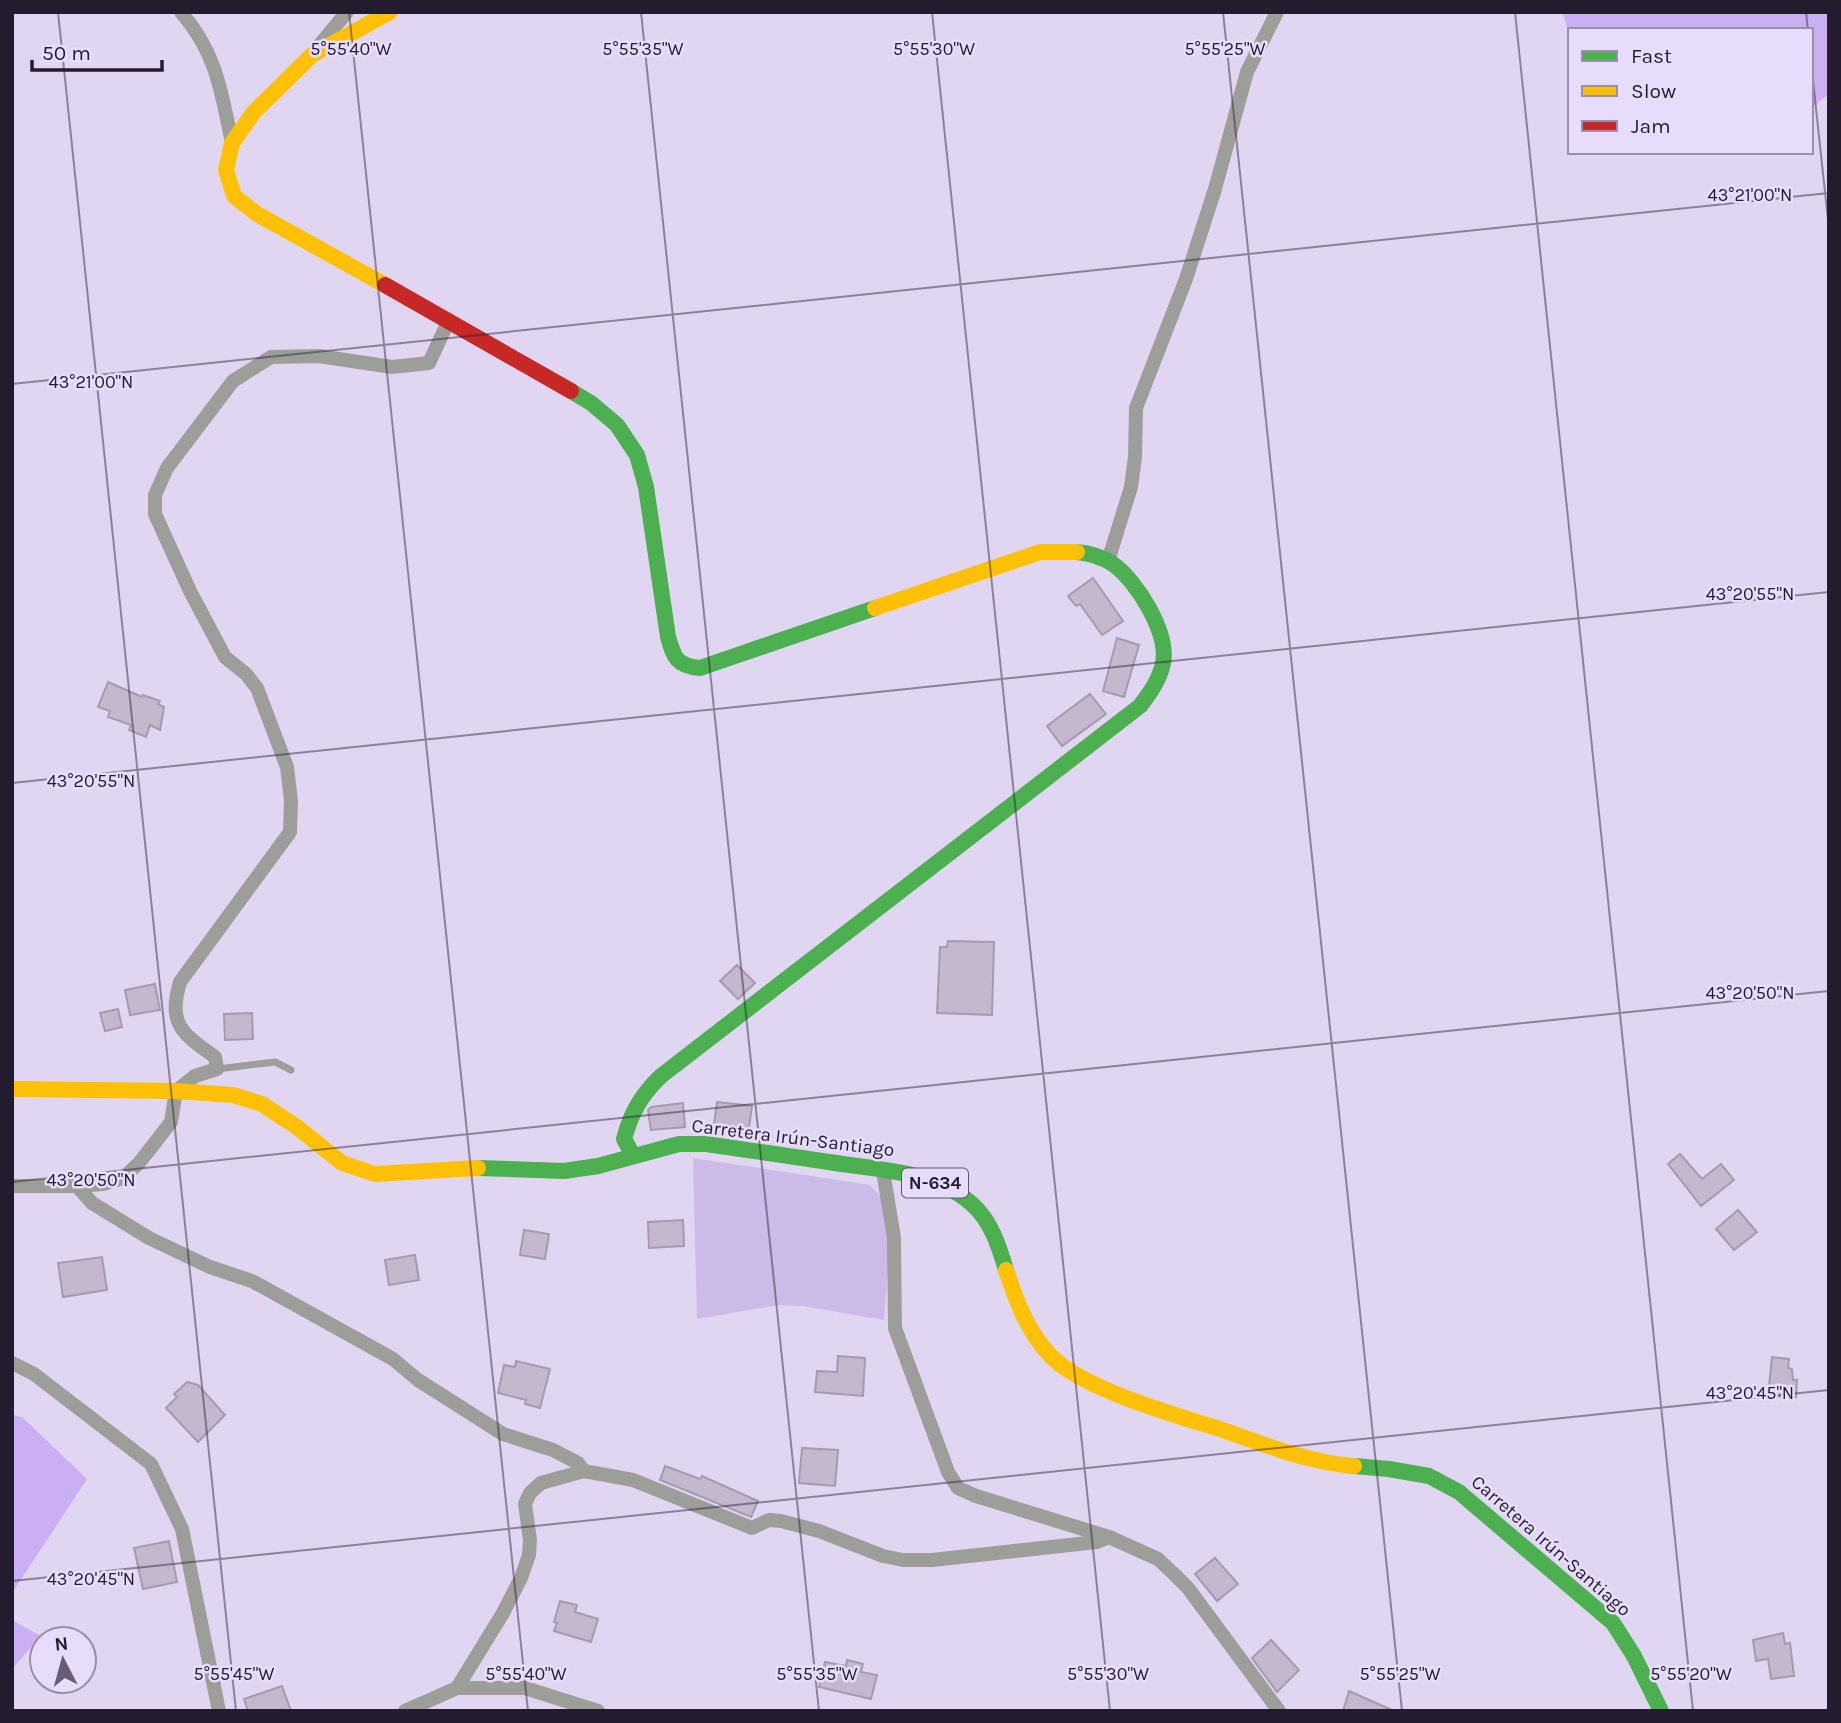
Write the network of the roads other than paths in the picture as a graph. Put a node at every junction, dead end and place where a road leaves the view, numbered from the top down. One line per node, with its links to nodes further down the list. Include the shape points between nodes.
1 (181, 12): 6 (street, via 215,67)
2 (347, 12): 5 (street)
3 (390, 12): 5 (main road)
4 (1277, 12): 8 (street, via 1247,72 1186,279 1136,408 1131,487)
5 (312, 55): 6 (main road, via 254,112)
6 (233, 143): 7 (main road, via 226,170 234,196 257,214)
7 (449, 320): 8 (main road, via 580,397 627,437 641,463 646,487 668,637 673,656 685,667 700,668 1040,552 1065,550); 9 (street, via 429,363 391,367 319,356 271,356 233,381 167,468 155,495 155,514 190,591 225,657 257,688 289,778 290,832 180,982 174,1003 176,1021 215,1057)
8 (1108, 561): 13 (main road, via 1121,571 1160,627 1163,663 1156,687 1140,706 727,1021 654,1082 629,1115 624,1139)
9 (217, 1069): 10 (lane, via 275,1062); 12 (street, via 195,1076)
10 (291, 1070)
11 (12, 1089): 12 (main road, Carretera Irún-Santiago / N-634)
12 (176, 1091): 13 (main road, Carretera Irún-Santiago / N-634, via 233,1095 262,1104 342,1163 376,1174 467,1168 564,1171); 16 (street, via 171,1122 139,1163 123,1178)
13 (633, 1155): 14 (main road, Carretera Irún-Santiago / N-634, via 679,1144 706,1144)
14 (883, 1171): 19 (street, via 894,1238 895,1328 948,1472 958,1488 976,1496); 25 (main road, Carretera Irún-Santiago / N-634, via 912,1175 947,1188 972,1204 998,1244 1032,1332 1052,1357 1081,1377 1129,1399 1246,1438 1335,1465 1429,1476 1459,1492 1613,1623)
15 (12, 1186): 16 (street)
16 (77, 1186): 18 (street, via 92,1203 149,1238 253,1281 393,1359 503,1434 553,1450)
17 (12, 1363): 21 (street, via 34,1374 151,1464 182,1530)
18 (584, 1471): 19 (street, via 633,1480 752,1528 769,1520 781,1521 903,1560 1097,1542); 20 (street, via 541,1483 530,1493 525,1504 529,1555 521,1578)
19 (1109, 1537): 24 (street, via 1158,1559 1188,1588)
20 (457, 1688): 22 (street); 23 (street, via 525,1688)
21 (219, 1711)
22 (405, 1711)
23 (598, 1711)
24 (1279, 1711)
25 (1661, 1711)

